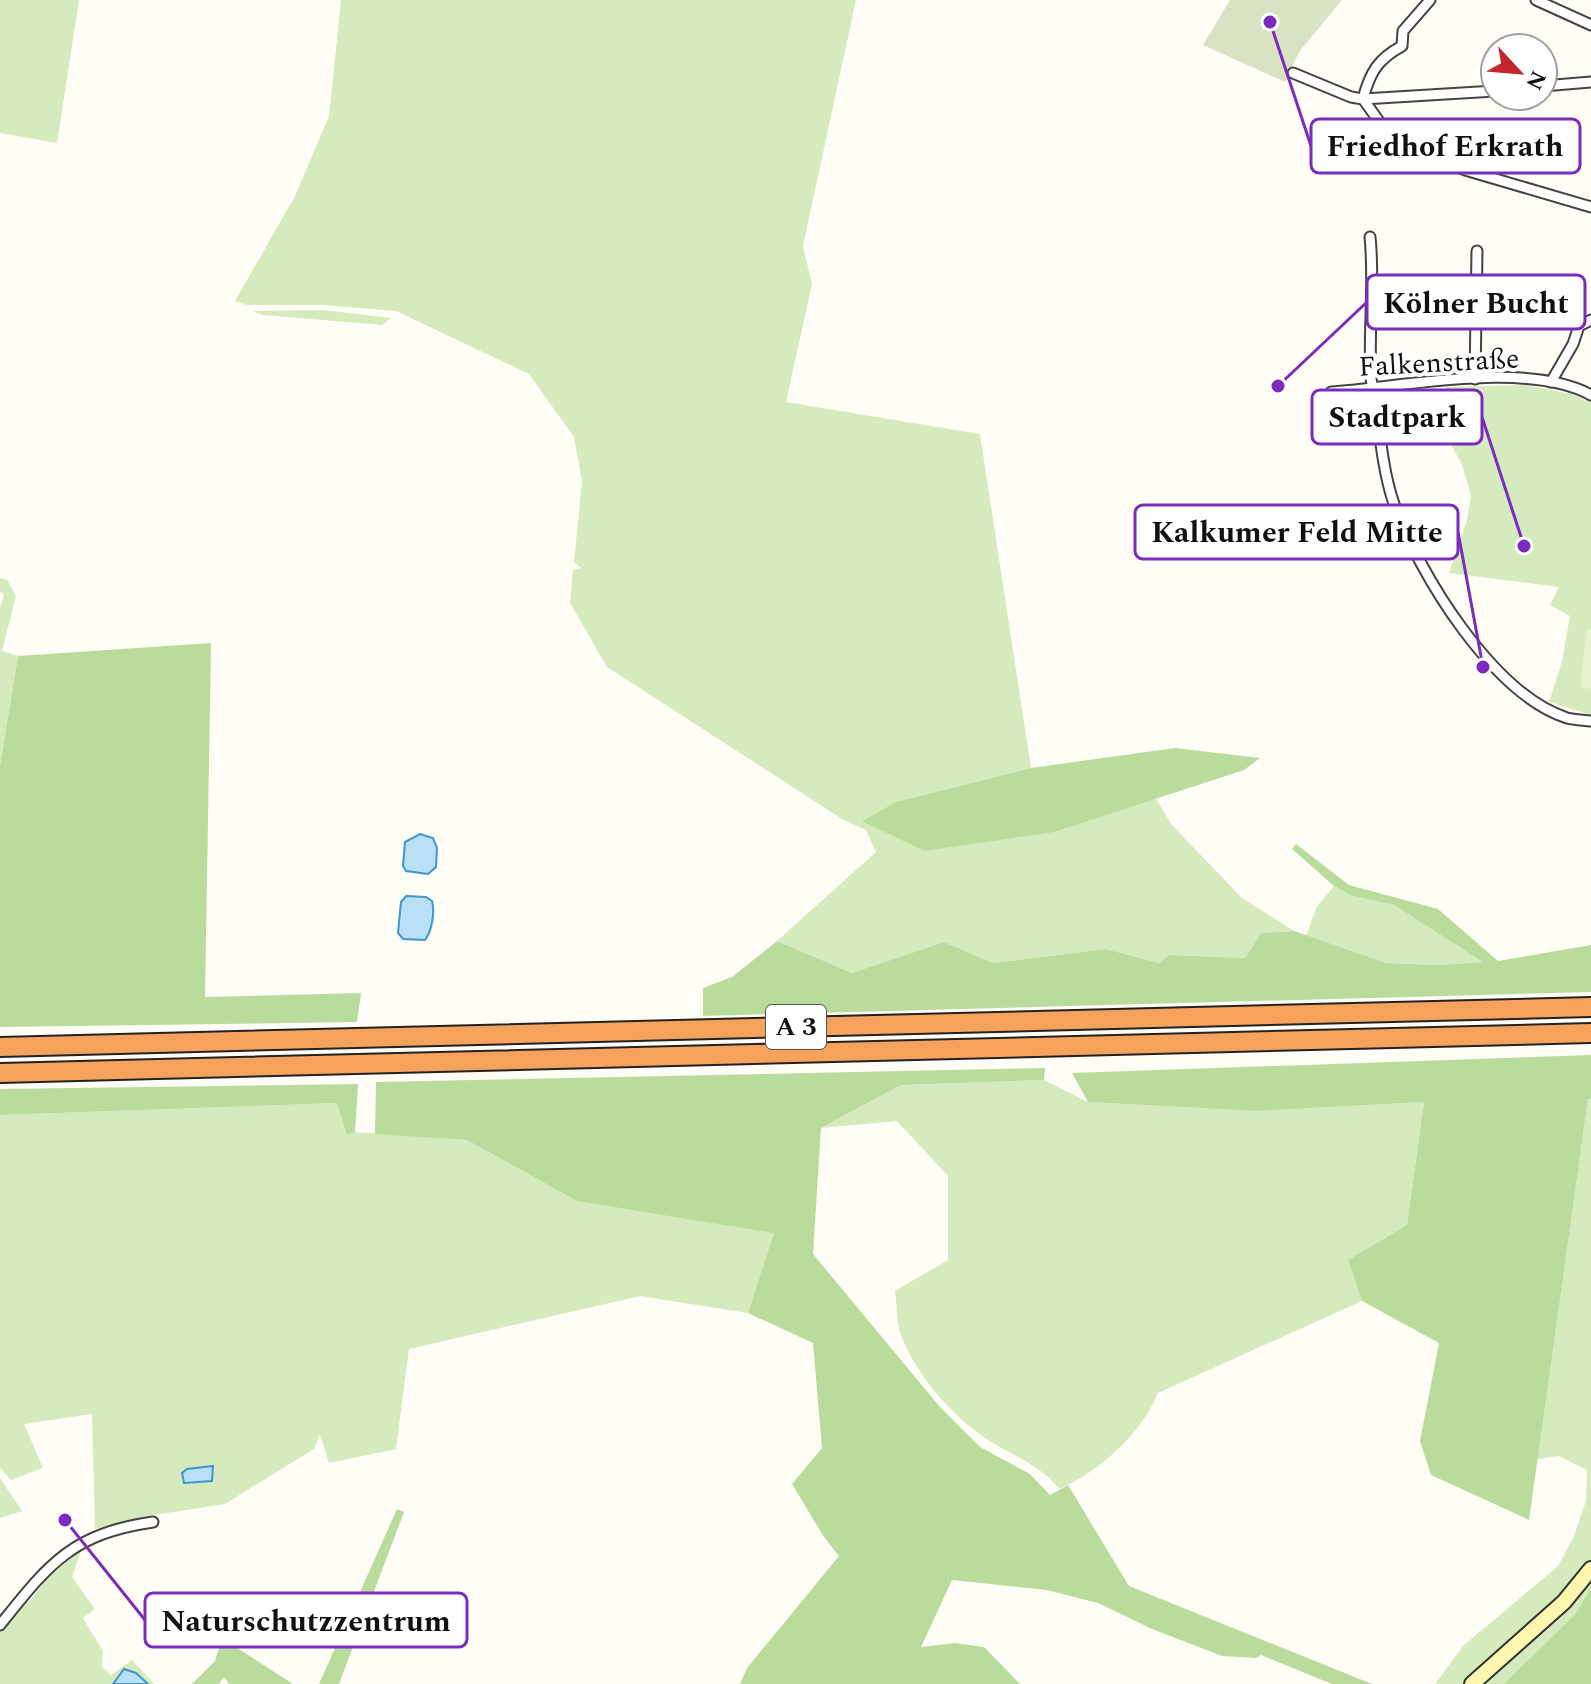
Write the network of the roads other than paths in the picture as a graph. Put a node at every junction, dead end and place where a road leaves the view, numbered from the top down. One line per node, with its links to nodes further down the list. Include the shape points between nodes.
1 (1430, 0): 8 (street, via 1403,31 1402,46 1384,56)
2 (1536, 0): 3 (street)
3 (1591, 25)
4 (1293, 73): 8 (street)
5 (1591, 82): 6 (street)
6 (1559, 85)
7 (1479, 92): 8 (street)
8 (1363, 99): 9 (street, via 1381,124 1410,149)
9 (1591, 207)
10 (1370, 237): 15 (street)
11 (1477, 251): 13 (street)
12 (1591, 320): 14 (street, Falkenstraße, via 1579,326)
13 (1475, 379): 14 (street, Falkenstraße); 15 (street, Falkenstraße)
14 (1551, 382): 17 (street, Falkenstraße)
15 (1373, 389): 16 (street, Falkenstraße); 18 (street, via 1394,503 1451,612 1519,691 1569,719)
16 (1331, 392)
17 (1591, 395)
18 (1591, 721)
19 (1591, 1007): 21 (highway, A 3)
20 (1591, 1033): 22 (highway, A 3)
21 (0, 1047)
22 (0, 1073)
23 (153, 1522): 25 (street, via 81,1541 42,1573)
24 (1591, 1569): 26 (main road, via 1564,1602)
25 (0, 1625)
26 (1472, 1684)

